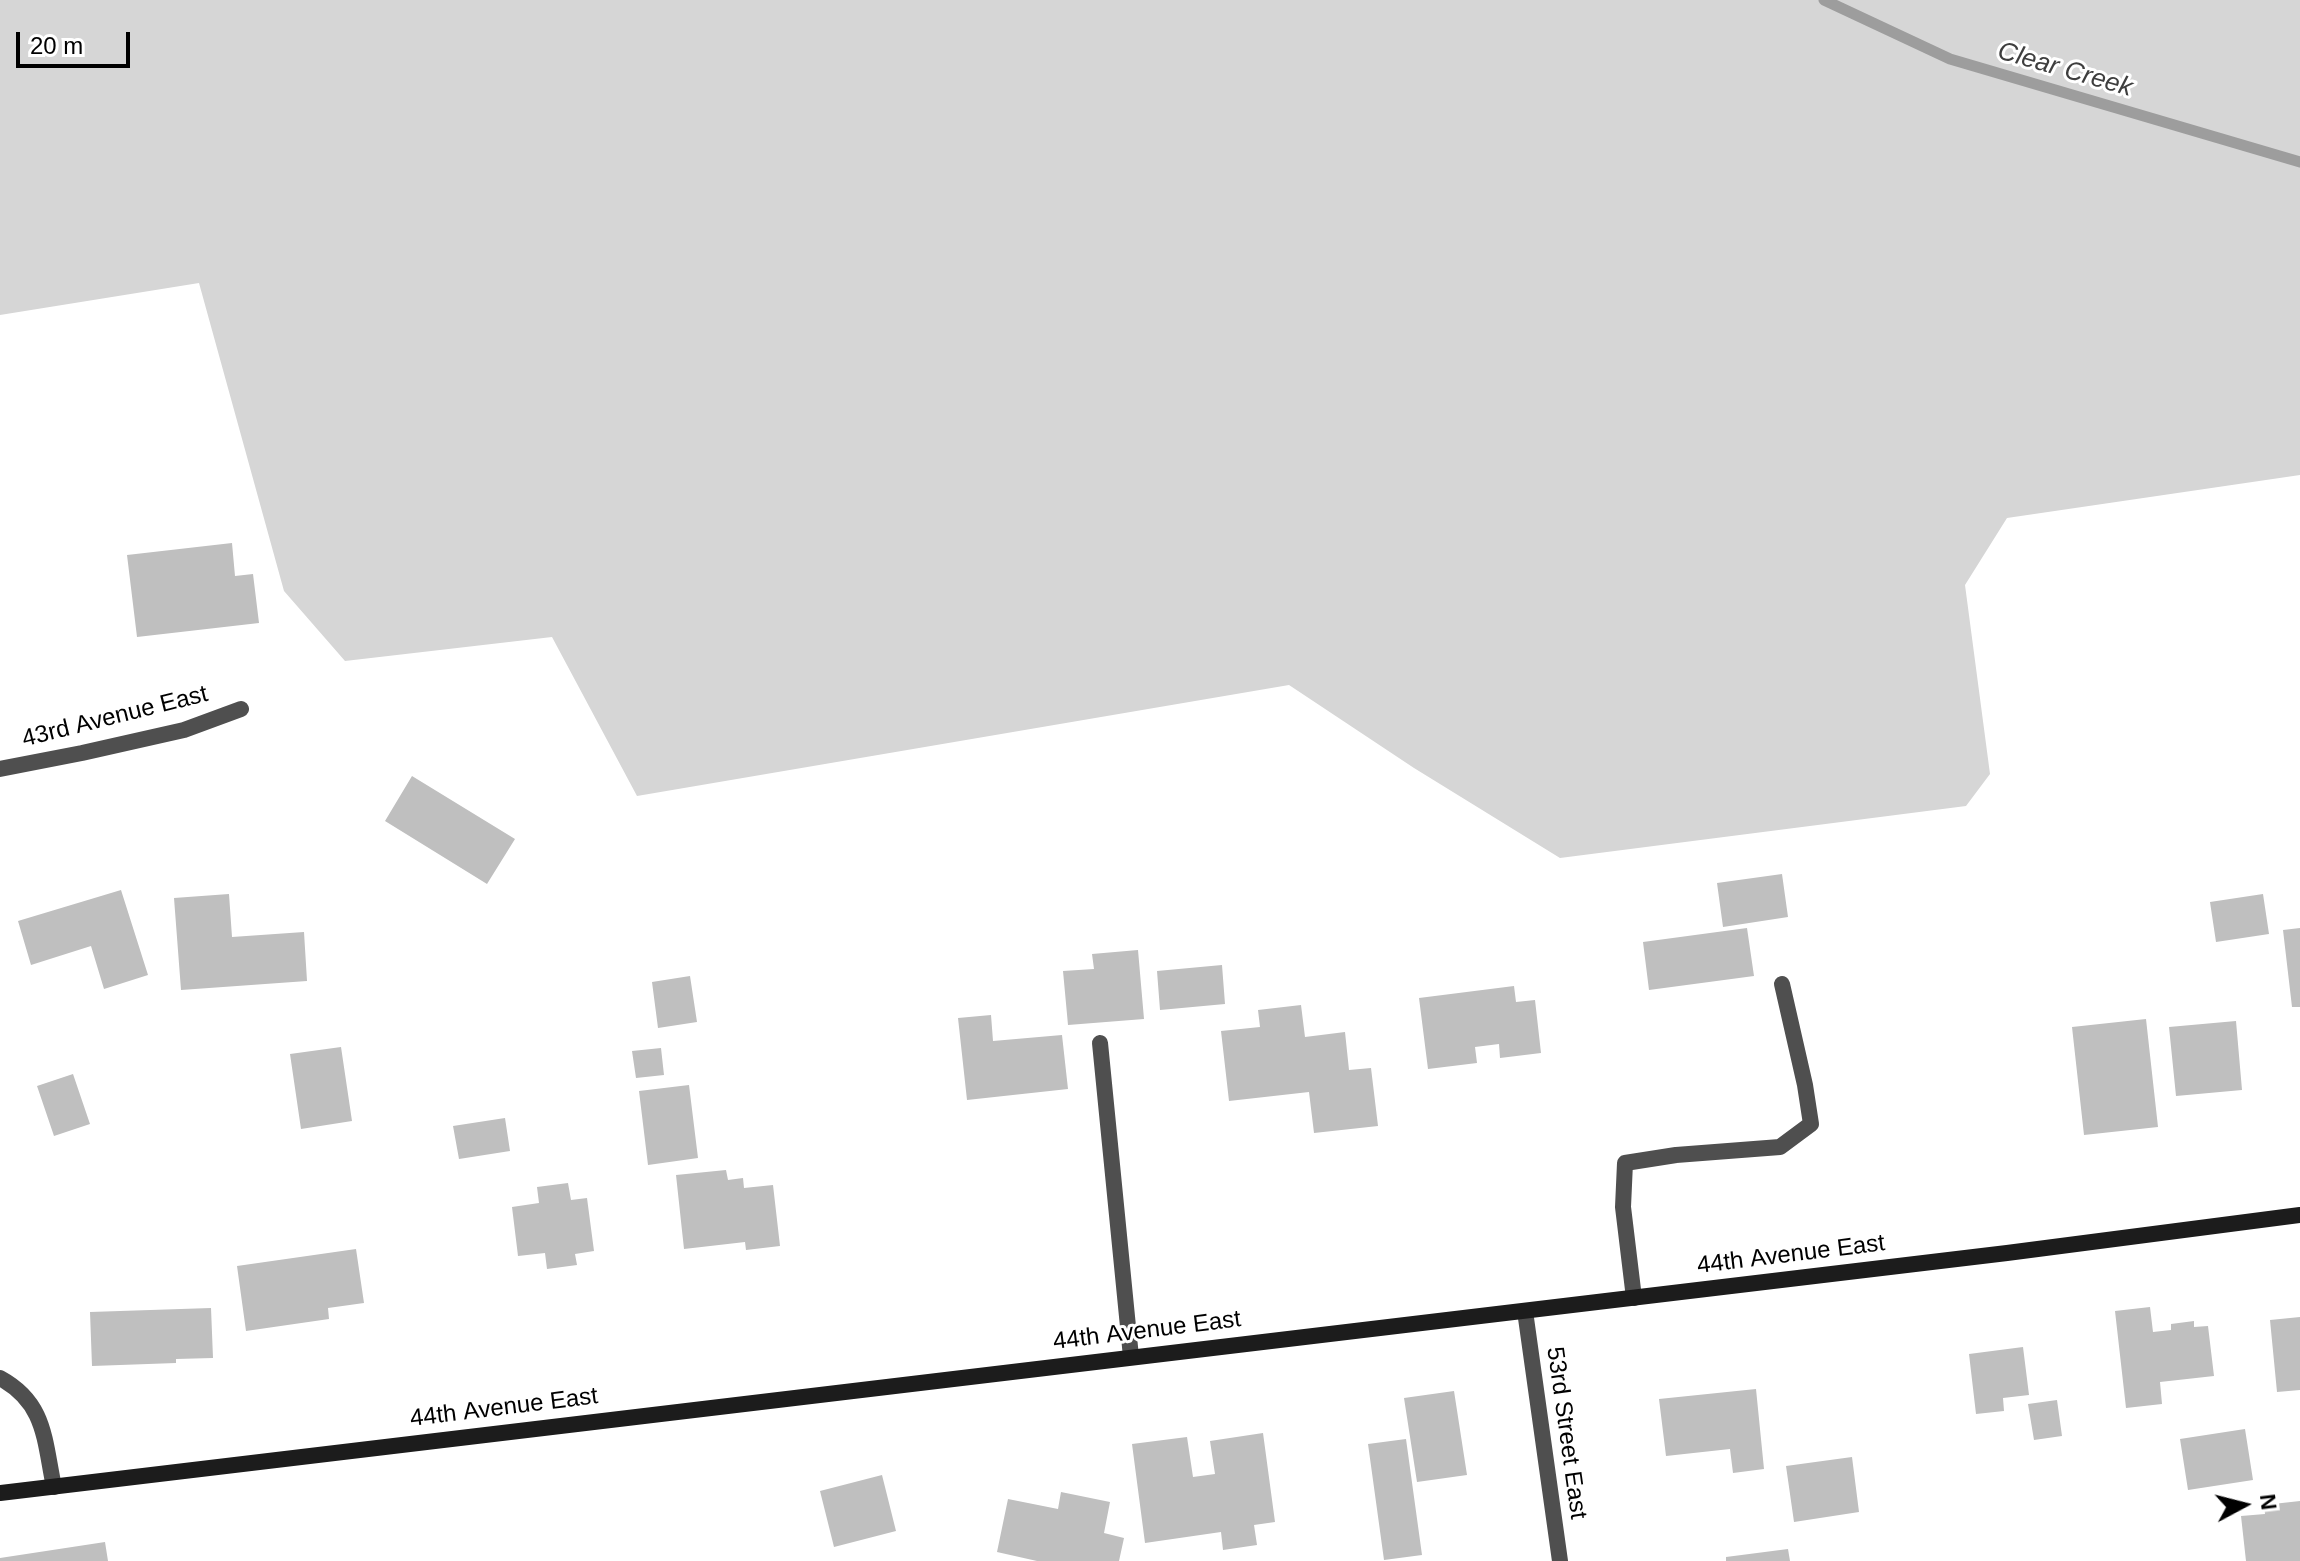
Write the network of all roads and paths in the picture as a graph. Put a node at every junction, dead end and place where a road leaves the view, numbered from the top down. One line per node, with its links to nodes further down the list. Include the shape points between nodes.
1 (241, 709): 2 (street, 43rd Avenue East, via 184,730)
2 (0, 769)
3 (1782, 984): 6 (street, via 1811,1124 1780,1147 1625,1163 1623,1207)
4 (1100, 1043): 8 (street)
5 (2300, 1215): 6 (street, 44th Avenue East)
6 (1634, 1298): 7 (street, 44th Avenue East)
7 (1525, 1311): 8 (street, 44th Avenue East); 12 (street, 53rd Street East)
8 (1131, 1357): 10 (street, 44th Avenue East)
9 (0, 1378): 10 (street, via 19,1390 39,1415)
10 (54, 1487): 11 (street, 44th Avenue East)
11 (0, 1493)
12 (1560, 1561)

